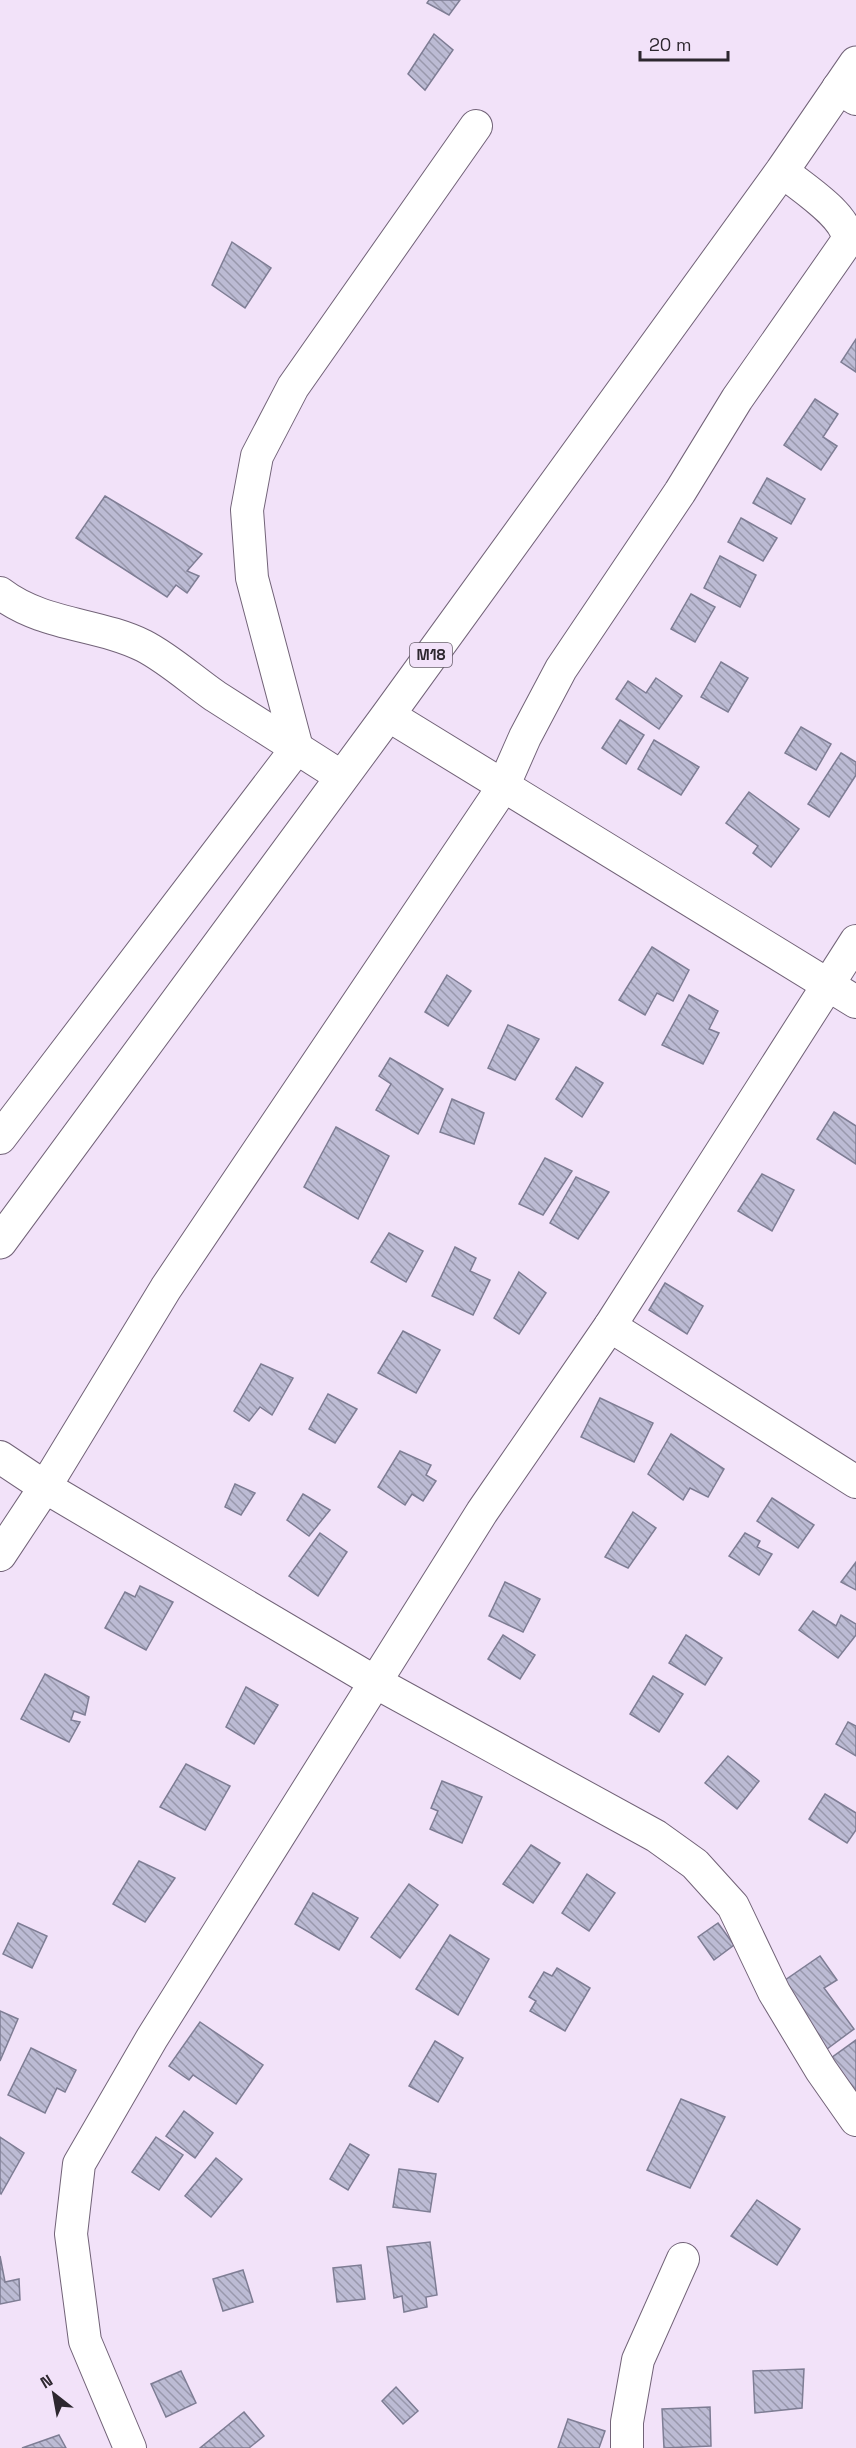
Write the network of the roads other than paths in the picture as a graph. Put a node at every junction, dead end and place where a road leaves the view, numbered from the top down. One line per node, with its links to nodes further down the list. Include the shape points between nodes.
1 (850, 83): 3 (main road, M18)
2 (476, 126): 6 (street, via 293,387 257,456 247,510 252,578)
3 (782, 171): 5 (main road, M18); 8 (street, via 841,219 848,240 737,399 680,492 561,669)
4 (0, 593): 6 (street, via 16,606 56,621 103,631 145,647)
5 (388, 715): 7 (main road, M18); 8 (street)
6 (297, 748): 7 (street); 12 (street)
7 (342, 777): 13 (main road, M18)
8 (503, 787): 10 (street); 17 (street, via 166,1288)
9 (856, 941): 10 (street)
10 (829, 984): 11 (street); 14 (street)
11 (856, 1002)
12 (0, 1138)
13 (0, 1242)
14 (609, 1326): 16 (street); 19 (street, via 482,1512)
15 (0, 1457): 17 (street)
16 (856, 1482)
17 (45, 1487): 18 (street); 19 (street)
18 (0, 1555)
19 (375, 1682): 20 (street, via 656,1836 695,1864 733,1906 774,1992); 22 (street, via 152,2038 79,2164 71,2234 85,2341)
20 (856, 2120)
21 (683, 2259): 23 (street, via 638,2360 627,2422)
22 (130, 2448)
23 (627, 2448)

